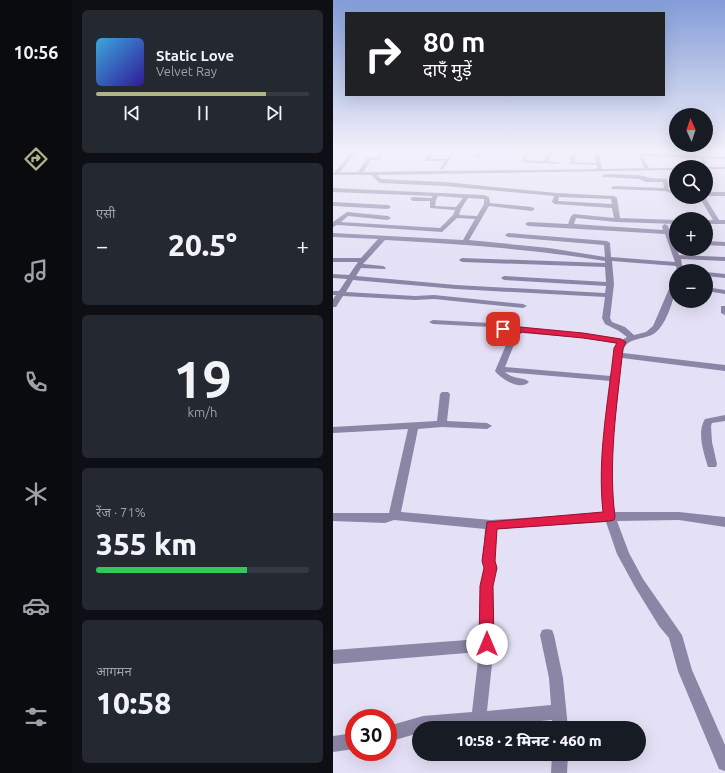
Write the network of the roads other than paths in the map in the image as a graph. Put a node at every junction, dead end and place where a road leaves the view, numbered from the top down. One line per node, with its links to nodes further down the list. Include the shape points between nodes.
1 (442, 188): 6 (street)
2 (483, 188): 21 (street, via 557,196 555,202 614,206)
3 (616, 188): 5 (street)
4 (333, 190): 6 (street)
5 (667, 190)
6 (438, 194): 9 (street); 11 (street)
7 (713, 194): 8 (street)
8 (725, 194)
9 (467, 196): 13 (street, via 487,198); 16 (street)
10 (335, 197): 11 (street)
11 (433, 200): 16 (street, via 433,208)
12 (333, 204): 15 (street)
13 (487, 204): 17 (street); 20 (street)
14 (706, 204): 25 (street)
15 (388, 207)
16 (458, 209): 18 (street)
17 (532, 209)
18 (456, 216): 20 (street); 27 (street, via 442,230)
19 (388, 218): 27 (street, via 347,214)
20 (478, 218): 35 (street)
21 (617, 220): 22 (street); 29 (street, via 573,216)
22 (663, 221): 23 (street); 30 (street)
23 (669, 221)
24 (713, 222): 25 (street)
25 (717, 222): 26 (street)
26 (725, 222)
27 (334, 224)
28 (528, 224): 29 (street)
29 (570, 226): 30 (street)
30 (666, 232): 33 (street)
31 (333, 235): 34 (street)
32 (508, 235): 42 (street, via 607,243)
33 (669, 236)
34 (383, 238): 35 (street); 43 (street)
35 (465, 242): 42 (street, via 549,250)
36 (713, 244): 37 (street)
37 (725, 244)
38 (676, 257): 39 (street); 44 (street)
39 (725, 259)
40 (333, 260): 43 (street)
41 (462, 260): 42 (street)
42 (607, 262): 45 (street); 52 (street)
43 (361, 263): 46 (street); 50 (street)
44 (679, 264)
45 (669, 267)
46 (383, 268)
47 (713, 275): 49 (street)
48 (333, 276): 50 (street)
49 (725, 276)
50 (351, 278): 55 (street); 56 (street, via 456,287)
51 (504, 278): 52 (street)
52 (610, 284): 56 (street)
53 (713, 290): 54 (street)
54 (725, 292)
55 (337, 293): 58 (street); 59 (street, via 434,297)
56 (609, 295): 62 (street, via 607,322)
57 (669, 298): 62 (street, via 656,327 645,335)
58 (333, 305)
59 (523, 306)
60 (433, 322): 61 (street, via 490,325)
61 (517, 332): 63 (street, via 520,330 583,336); 66 (street)
62 (632, 337): 63 (street)
63 (621, 342): 64 (street)
64 (618, 355): 65 (street); 67 (street)
65 (725, 368)
66 (500, 369): 67 (street); 68 (street, via 499,371 509,380)
67 (615, 379): 78 (street, via 607,450 606,488)
68 (525, 382)
69 (445, 394): 71 (street)
70 (725, 418): 75 (street, via 708,421 707,424)
71 (442, 424): 72 (street); 73 (street)
72 (487, 426)
73 (413, 427): 74 (street); 76 (street)
74 (333, 430)
75 (712, 464)
76 (394, 516): 77 (street); 80 (street)
77 (333, 517)
78 (610, 517): 79 (street, via 679,516); 80 (street); 91 (street, via 623,554 664,622 675,635 685,672)
79 (725, 522)
80 (491, 525): 82 (street)
81 (547, 635): 84 (street, via 556,678)
82 (487, 644): 83 (street); 85 (street)
83 (333, 657)
84 (559, 712): 85 (street); 86 (street)
85 (479, 718): 87 (street, via 423,724)
86 (560, 721)
87 (397, 731)
88 (345, 742): 89 (street)
89 (333, 744)
90 (560, 761): 92 (street)
91 (725, 763)
92 (559, 773)

